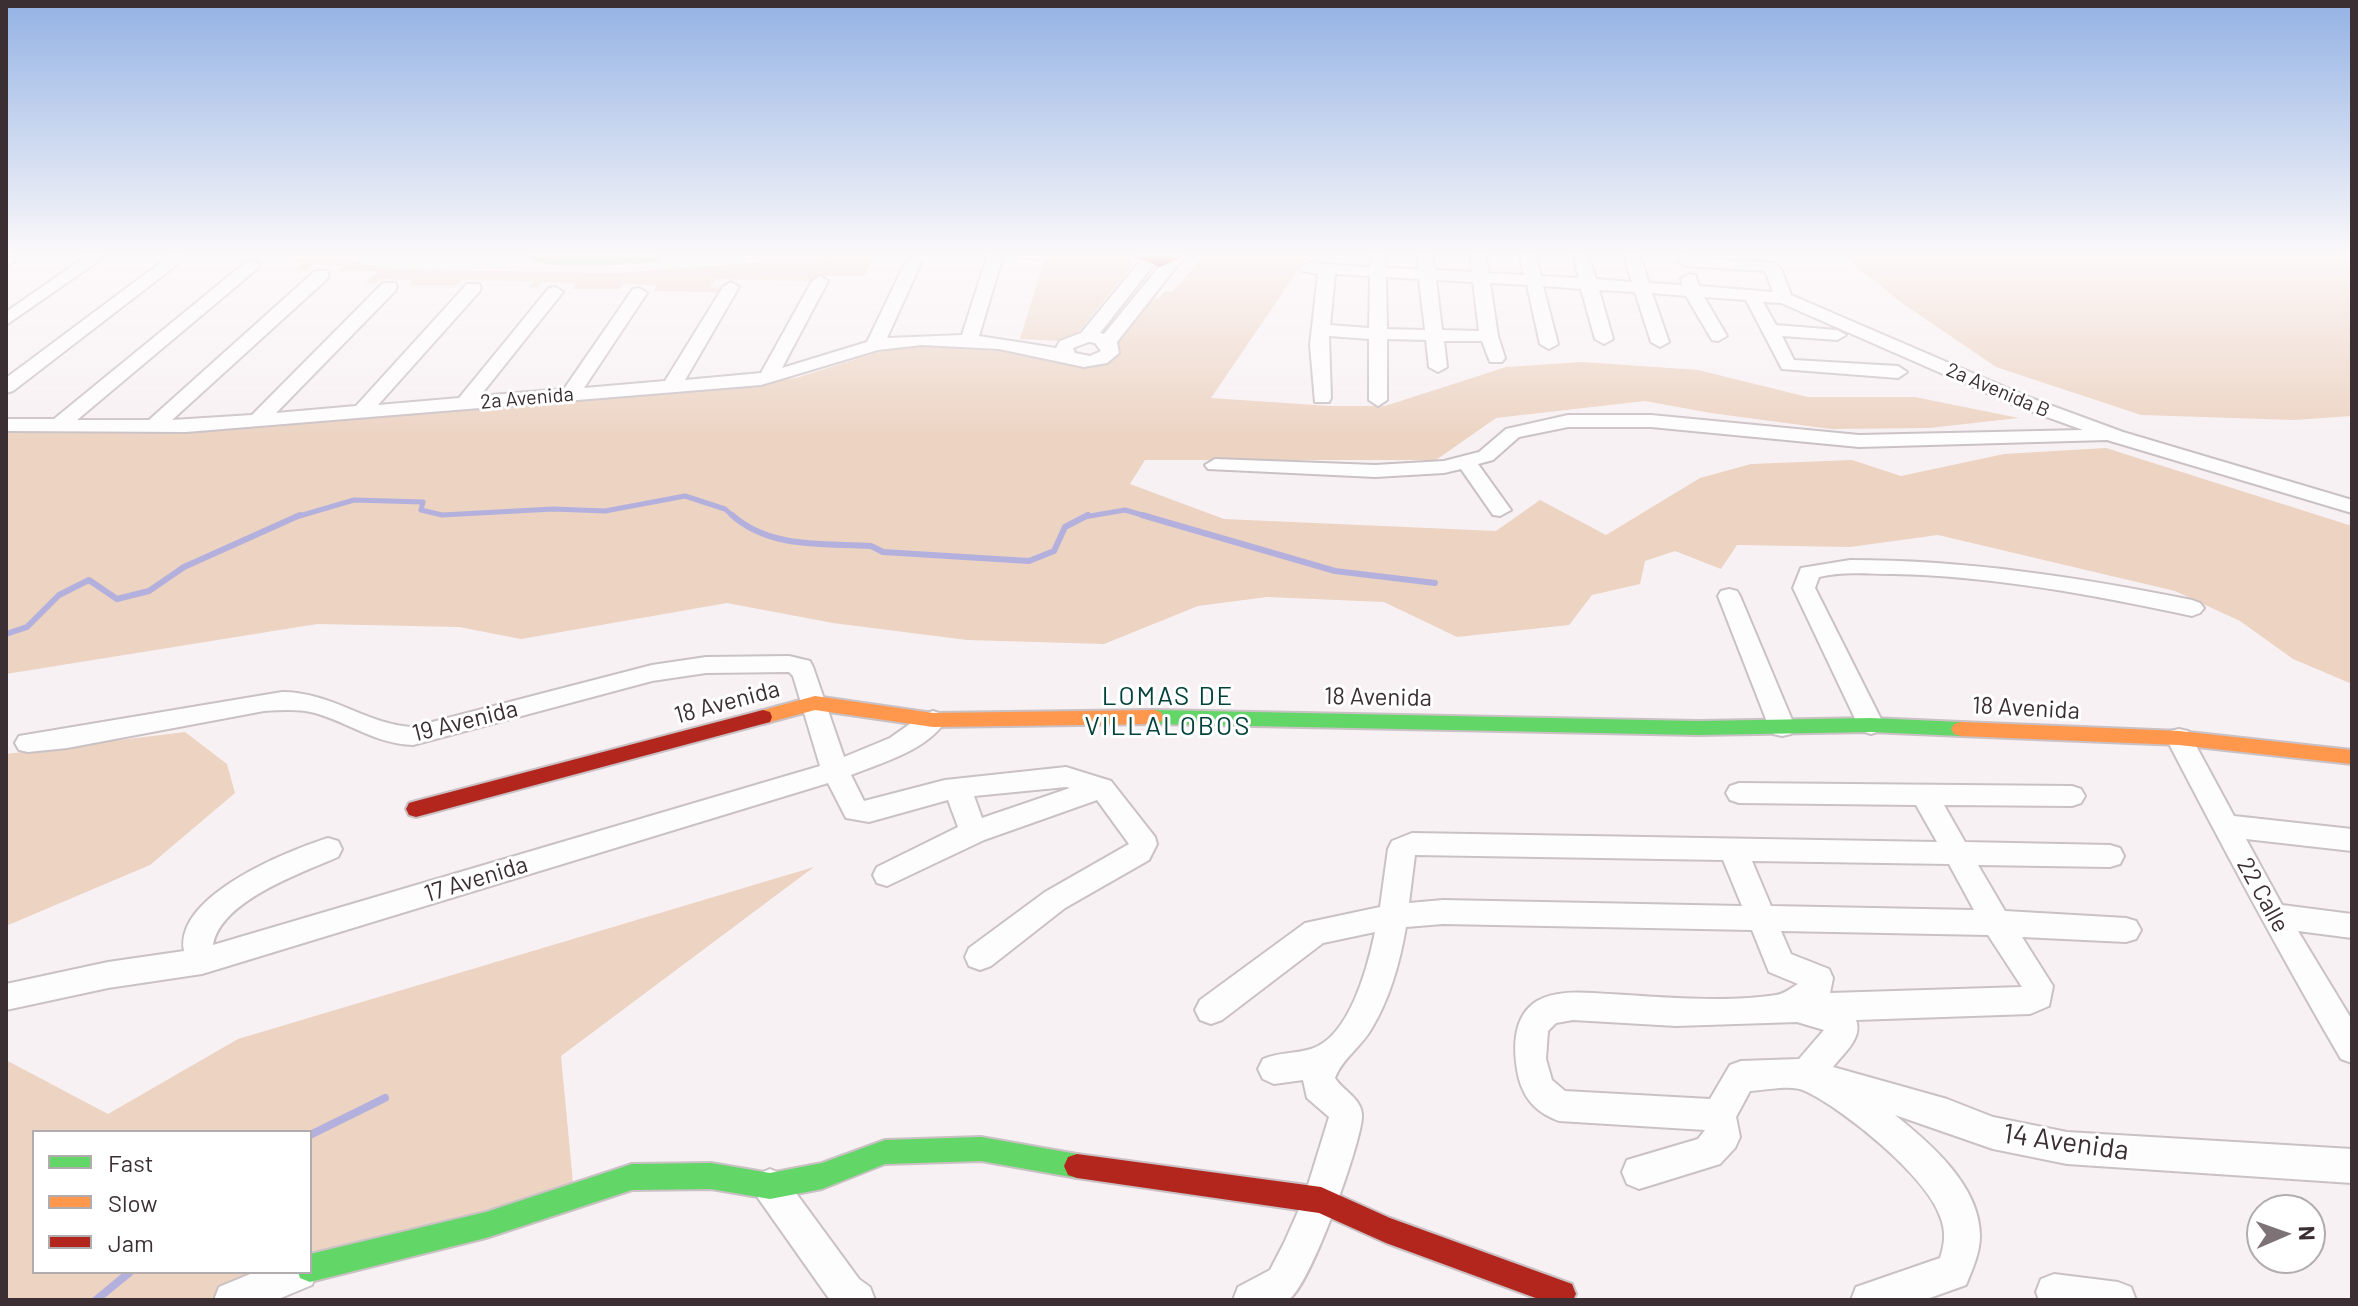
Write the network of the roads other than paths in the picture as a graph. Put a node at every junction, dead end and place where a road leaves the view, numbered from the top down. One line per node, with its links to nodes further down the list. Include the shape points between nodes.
1 (98, 318): 42 (street)
2 (188, 318): 51 (street)
3 (274, 318): 52 (street)
4 (359, 318): 49 (street)
5 (446, 318): 48 (street)
6 (534, 318): 47 (street)
7 (622, 318): 44 (street)
8 (712, 318): 43 (street)
9 (800, 318): 41 (street)
10 (888, 318): 36 (street)
11 (976, 318): 34 (street)
12 (1100, 318): 37 (street)
13 (1127, 318): 32 (street)
14 (1322, 318): 24 (street)
15 (1377, 318): 26 (street)
16 (1432, 318): 28 (street)
17 (1487, 318): 29 (street)
18 (1542, 318): 35 (street)
19 (1598, 318): 31 (street)
20 (1651, 318): 33 (street)
21 (1708, 318): 30 (street)
22 (1764, 318): 25 (street)
23 (1830, 318): 53 (street, 2a Avenida B)
24 (1321, 330): 26 (street); 45 (street)
25 (1771, 330): 27 (street); 40 (street, via 1788,365)
26 (1377, 334): 28 (street); 46 (street)
27 (1837, 335)
28 (1434, 336): 29 (street); 39 (street)
29 (1489, 336): 38 (street)
30 (1718, 336)
31 (1604, 339)
32 (1107, 342): 37 (street); 37 (street, via 1110,353 1101,359 1079,361)
33 (1660, 342)
34 (968, 343): 36 (street, 2a Avenida, via 908,340); 37 (street, 2a Avenida)
35 (1549, 344)
36 (875, 345): 41 (street, 2a Avenida)
37 (1075, 345)
38 (1496, 358)
39 (1438, 367)
40 (1898, 372)
41 (768, 377): 43 (street, 2a Avenida)
42 (6, 387)
43 (671, 387): 44 (street, 2a Avenida)
44 (570, 395): 47 (street, 2a Avenida)
45 (1322, 398)
46 (1378, 400)
47 (465, 403): 48 (street, 2a Avenida)
48 (361, 412): 49 (street, 2a Avenida)
49 (258, 420): 52 (street, 2a Avenida)
50 (10, 424): 51 (street, 2a Avenida)
51 (60, 424): 52 (street, 2a Avenida)
52 (153, 427)
53 (2116, 436): 54 (street, via 1859,441 1651,421 1568,421 1513,433 1486,456); 56 (street, 2a Avenida B)
54 (1467, 463): 55 (street, via 1375,471); 57 (street)
55 (1215, 465)
56 (2352, 507)
57 (1500, 510)
58 (1729, 596): 63 (street)
59 (2192, 608): 62 (street, via 1967,570 1825,567 1809,573 1804,588)
60 (815, 703): 61 (street, 18 Avenida); 65 (street, 19 Avenida, via 801,667 706,665 652,673 413,736 396,737 315,704 289,701); 67 (street); 73 (street, 18 Avenida)
61 (933, 720): 63 (street, 18 Avenida, via 1197,716); 67 (street, 17 Avenida, via 899,745)
62 (1871, 725): 63 (street, 18 Avenida); 64 (street, 18 Avenida)
63 (1782, 727)
64 (2179, 738): 66 (street, 18 Avenida); 74 (street, 22 Calle)
65 (28, 743)
66 (2352, 757)
67 (835, 771): 68 (street, via 856,811); 89 (street, 17 Avenida)
68 (957, 788): 69 (street, via 1066,777); 75 (street)
69 (1102, 788): 75 (street); 88 (street, via 1141,837 1139,852 1055,900)
70 (1739, 793): 71 (street)
71 (1925, 796): 72 (street); 79 (street)
72 (2072, 796)
73 (416, 809)
74 (2225, 826): 76 (street); 83 (street, 22 Calle)
75 (974, 832): 81 (street)
76 (2352, 840)
77 (328, 849): 89 (street, via 222,904 206,920 198,941)
78 (1733, 850): 79 (street); 82 (street, via 1412,844 1402,849); 84 (street)
79 (1956, 852): 80 (street); 85 (street)
80 (2110, 856)
81 (887, 875)
82 (1394, 916): 84 (street, via 1443,912); 92 (street, via 1315,932); 94 (street, via 1360,1025)
83 (2273, 916): 86 (street); 93 (street, 22 Calle)
84 (1762, 918): 85 (street); 91 (street, via 1780,963 1818,978 1817,988)
85 (1996, 923): 87 (street); 91 (street, via 2038,986 2038,996)
86 (2352, 926)
87 (2126, 930)
88 (980, 957)
89 (202, 961): 90 (street, 17 Avenida)
90 (6, 997)
91 (1788, 1006): 96 (street, via 1827,1014 1843,1025); 97 (street, via 1676,1012 1573,1006 1547,1011 1533,1026 1530,1059 1538,1089 1559,1106)
92 (1211, 1010)
93 (2351, 1044)
94 (1326, 1059): 95 (street); 101 (street, via 1319,1087 1346,1116)
95 (1274, 1069)
96 (1807, 1074): 97 (street, 14 Avenida, via 1741,1076); 98 (street, 14 Avenida, via 1993,1133 2067,1148); 109 (street, via 1854,1103 1920,1160 1955,1206 1962,1230 1953,1272)
97 (1719, 1115): 99 (street, via 1723,1137 1708,1152)
98 (2352, 1166)
99 (1639, 1172)
100 (770, 1186): 101 (street, via 822,1176 885,1152 981,1149); 102 (street, via 711,1176 632,1177 486,1225); 107 (street)
101 (1321, 1200): 105 (street, via 1386,1230); 108 (street, via 1283,1283)
102 (312, 1268)
103 (294, 1274): 106 (street)
104 (2054, 1292): 110 (street)
105 (1562, 1294)
106 (232, 1300)
107 (857, 1300)
108 (1251, 1300)
109 (1869, 1300)
110 (2118, 1300)

